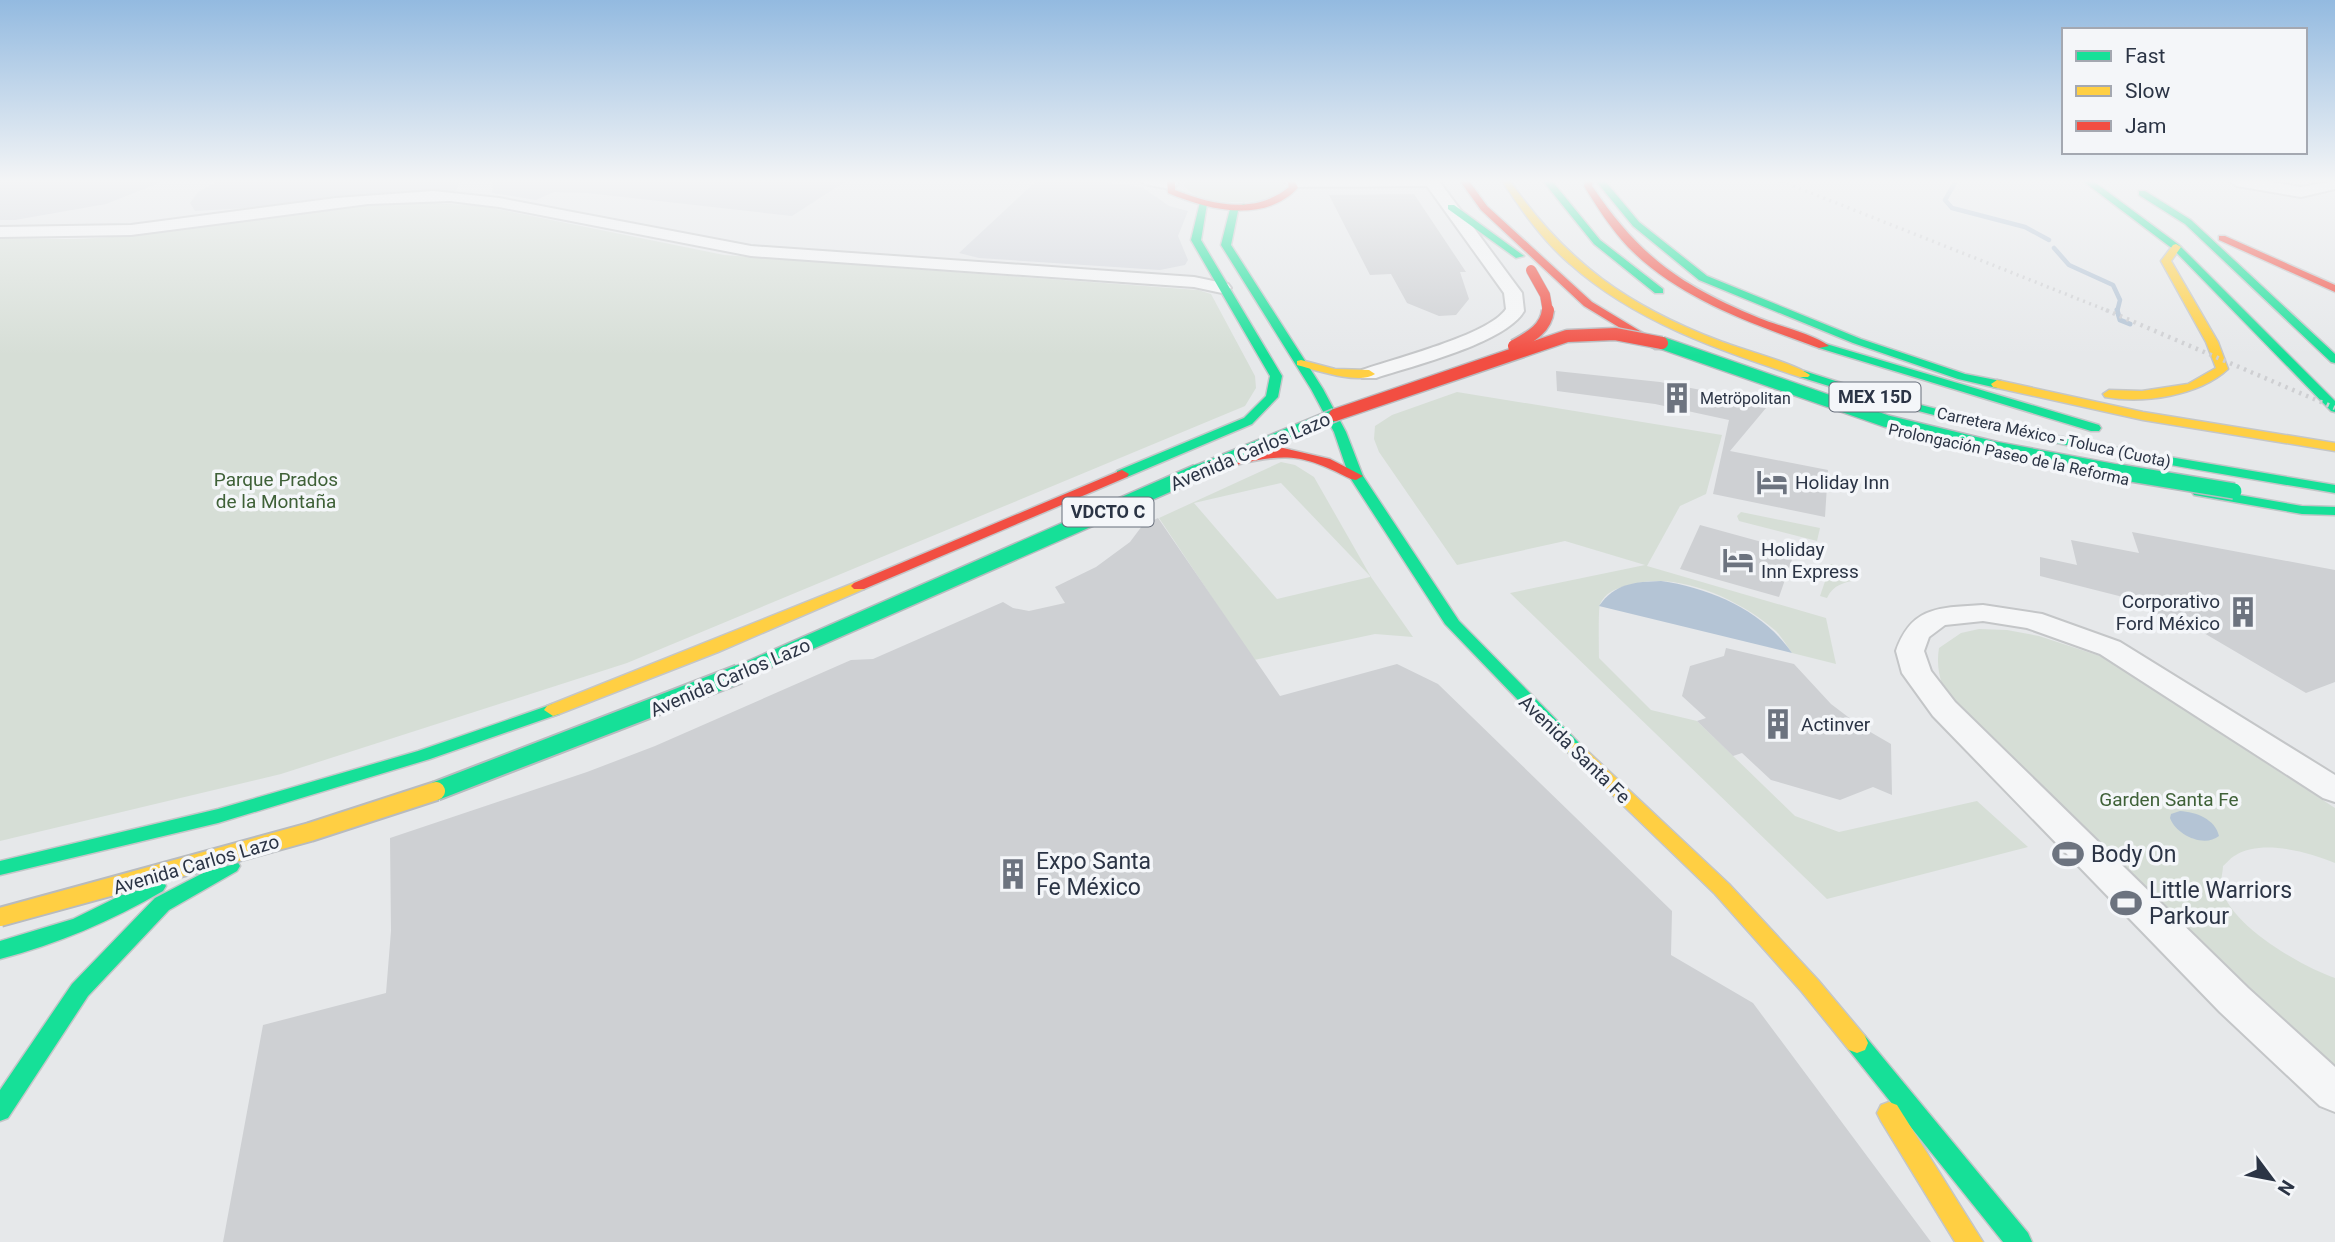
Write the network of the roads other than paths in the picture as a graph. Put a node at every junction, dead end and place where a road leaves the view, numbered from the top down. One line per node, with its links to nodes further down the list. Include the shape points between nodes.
1 (675, 239): 18 (street, via 751,251 1194,282)
2 (1196, 239): 18 (main road)
3 (1227, 239): 17 (main road)
4 (1474, 239): 23 (street, via 1513,293 1513,314 1477,336)
5 (1495, 239): 16 (main road)
6 (1507, 239): 16 (main road)
7 (1518, 239): 20 (main road, Prolongación Paseo de la Reforma, via 1588,304)
8 (1550, 239): 31 (main road, Carretera México - Toluca (Cuota) / MEX 15D, via 1588,274 1672,323 1749,356 1865,394 2010,432)
9 (1593, 239): 10 (main road, Carretera México - Toluca (Cuota) / MEX 15D, via 1660,291 1738,328 1834,365 1907,387 2101,430 1852,357 1763,323 1687,286 1640,254)
10 (1627, 239)
11 (1654, 239): 24 (main road, via 1703,278 1857,341)
12 (2165, 239): 15 (main road)
13 (2207, 239): 21 (main road)
14 (2226, 239): 19 (main road)
15 (2176, 247): 24 (main road, via 2166,261 2212,342 2222,369 2191,387 2142,395 2072,392); 26 (main road)
16 (1519, 256): 34 (main road, Avenida Carlos Lazo / VDCTO C, bridge, via 1544,289 1550,312 1547,324 1518,345 1245,436)
17 (1248, 281): 18 (main road); 22 (main road)
18 (1222, 288): 27 (main road, Avenida Carlos Lazo, via 1276,376 1277,388 1272,400 1248,421)
19 (2335, 289)
20 (1660, 347): 25 (main road, Avenida Carlos Lazo, via 1604,338 1566,340); 32 (main road, Prolongación Paseo de la Reforma, via 1795,400 1944,443 2161,486 2302,510)
21 (2335, 360)
22 (1301, 363): 23 (main road); 28 (main road)
23 (1369, 374): 25 (main road, via 1361,383 1366,391)
24 (1962, 377): 29 (main road, via 2143,416)
25 (1399, 395): 28 (main road, Avenida Carlos Lazo, via 1360,412)
26 (2335, 408)
27 (1222, 432): 28 (main road, via 1245,428); 33 (main road, Avenida Carlos Lazo)
28 (1330, 438): 30 (main road, Avenida Santa Fe)
29 (2335, 447)
30 (1356, 476): 36 (main road, Avenida Carlos Lazo, via 1298,452 1268,449 1251,454); 43 (main road, Avenida Santa Fe, via 1453,624 1557,733 1722,889)
31 (2335, 489)
32 (2334, 511): 41 (main road, Avenida Carlos Lazo / VDCTO C, bridge, via 1932,434 1799,394 1649,338 1583,333 1363,404 1260,444 625,721 310,832)
33 (712, 648): 36 (main road); 39 (main road, Avenida Carlos Lazo, via 424,755)
34 (646, 692)
35 (596, 711): 37 (main road)
36 (630, 729): 45 (main road, Avenida Carlos Lazo, via 232,865 162,904 89,980)
37 (443, 766)
38 (2335, 790): 44 (street, via 2110,648 2032,620 1983,613 1937,617 1916,633 1910,651 1917,673 1944,709 2234,1000)
39 (218, 816): 40 (main road, Avenida Carlos Lazo); 42 (main road, via 173,874 106,914 65,932)
40 (0, 868)
41 (0, 917)
42 (0, 950)
43 (1810, 986): 46 (main road); 47 (main road, Avenida Santa Fe)
44 (2335, 1093)
45 (0, 1110)
46 (1970, 1242)
47 (2019, 1242)

